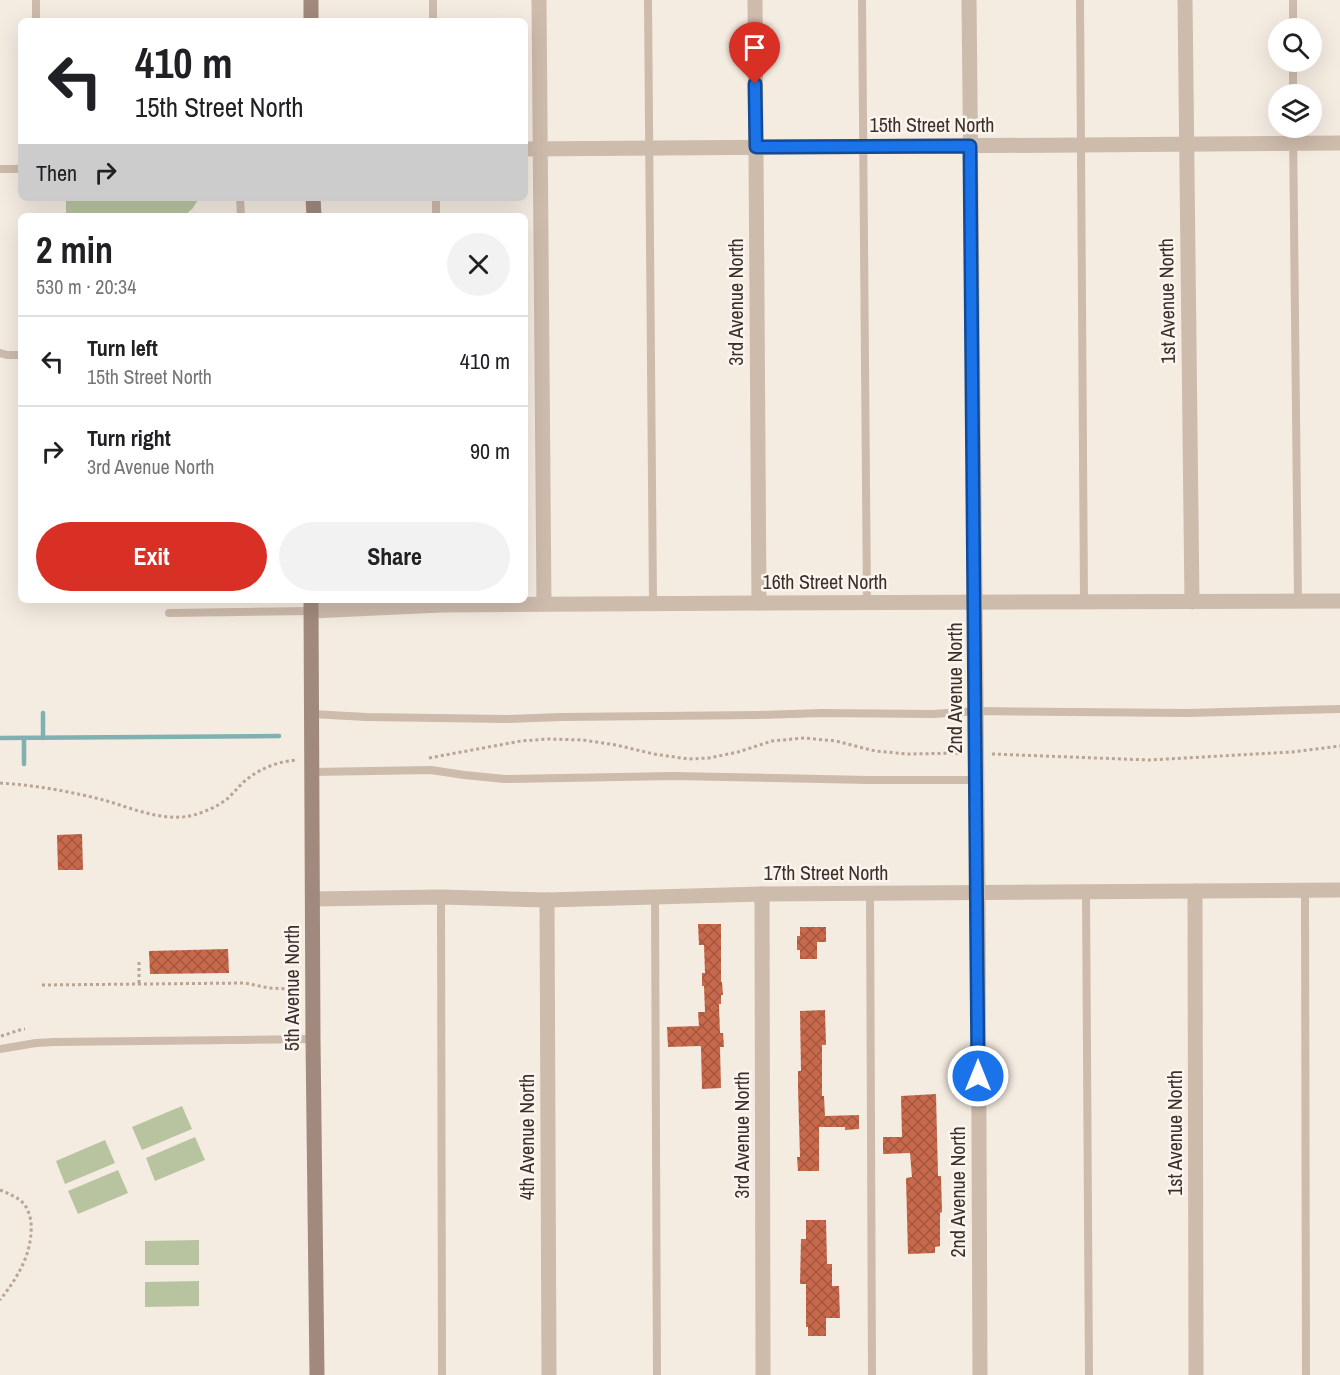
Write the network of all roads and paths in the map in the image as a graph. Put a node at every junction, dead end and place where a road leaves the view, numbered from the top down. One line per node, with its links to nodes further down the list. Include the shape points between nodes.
1 (36, 0): 12 (lane)
2 (311, 0): 13 (street)
3 (433, 0): 14 (lane)
4 (539, 0): 25 (street)
5 (648, 0): 24 (lane)
6 (755, 0): 22 (street, 3rd Avenue North)
7 (862, 0): 23 (lane)
8 (969, 0): 21 (street, 2nd Avenue North)
9 (1080, 0): 19 (lane)
10 (1185, 0): 20 (street, 1st Avenue North)
11 (1293, 0): 15 (lane)
12 (36, 18)
13 (311, 18)
14 (433, 18)
15 (1293, 18)
16 (1293, 138): 17 (lane)
17 (1293, 144): 18 (street, 15th Street North); 20 (street, 15th Street North); 34 (lane)
18 (1340, 144)
19 (1081, 145): 20 (street, 15th Street North); 21 (street, 15th Street North); 32 (lane)
20 (1186, 145): 33 (street, 1st Avenue North)
21 (970, 146): 23 (street, 15th Street North); 31 (street, 2nd Avenue North)
22 (756, 147): 23 (street, 15th Street North); 24 (street, 15th Street North); 37 (street, 3rd Avenue North)
23 (863, 147): 38 (lane)
24 (649, 148): 25 (street, 15th Street North); 36 (lane)
25 (532, 149): 39 (street)
26 (18, 168): 27 (lane)
27 (0, 169)
28 (0, 352): 29 (lane)
29 (18, 355)
30 (1340, 601): 34 (street, 16th Street North)
31 (975, 602): 32 (street, 16th Street North); 38 (street, 16th Street North); 43 (street, 2nd Avenue North)
32 (1084, 602): 33 (street, 16th Street North)
33 (1192, 602): 34 (street, 16th Street North)
34 (1298, 602)
35 (441, 603): 39 (street, 16th Street North); 40 (street, 16th Street North)
36 (653, 603): 37 (street, 16th Street North); 39 (street, 16th Street North)
37 (759, 603): 38 (street, 16th Street North)
38 (867, 603)
39 (544, 604)
40 (311, 606): 41 (lane); 44 (street, 5th Avenue North)
41 (169, 613)
42 (1340, 709): 43 (lane, via 1188,713)
43 (976, 711): 44 (lane, via 506,719); 46 (street, 2nd Avenue North)
44 (312, 714): 48 (street, 5th Avenue North)
45 (1340, 746): 46 (path, via 1260,755 1149,760)
46 (976, 753): 47 (path, via 908,754 804,738 688,759 583,740 548,739); 49 (street, 2nd Avenue North)
47 (427, 758)
48 (312, 765): 49 (lane, via 431,770 505,779 674,776); 50 (path, via 289,760 272,765 250,776 225,801 194,815 178,817 57,790); 60 (street, 5th Avenue North)
49 (977, 780): 56 (street, 2nd Avenue North)
50 (0, 783)
51 (1305, 890): 52 (street, 17th Street North); 53 (street, 17th Street North); 81 (lane)
52 (1340, 890)
53 (1195, 891): 54 (street, 17th Street North); 80 (street, 1st Avenue North)
54 (1086, 892): 56 (street, 17th Street North); 79 (lane)
55 (870, 893): 56 (street, 17th Street North); 57 (street, 17th Street North); 77 (lane)
56 (978, 893): 78 (street, 2nd Avenue North)
57 (762, 894): 59 (street, 17th Street North); 76 (street, 3rd Avenue North)
58 (441, 897): 60 (street, 17th Street North); 61 (street, 17th Street North); 73 (lane)
59 (656, 897): 61 (street, 17th Street North); 75 (lane)
60 (313, 899): 68 (street, 5th Avenue North)
61 (547, 900): 74 (street, 4th Avenue North)
62 (139, 962): 63 (path)
63 (139, 984): 64 (path); 65 (path, via 244,984)
64 (42, 985)
65 (292, 989)
66 (25, 1029): 67 (path)
67 (0, 1036)
68 (313, 1039): 69 (lane, via 54,1042); 72 (street, 5th Avenue North)
69 (0, 1049)
70 (0, 1190): 71 (path, via 26,1206 31,1230 25,1263)
71 (0, 1300)
72 (317, 1375)
73 (442, 1375)
74 (549, 1375)
75 (657, 1375)
76 (763, 1375)
77 (872, 1375)
78 (980, 1375)
79 (1089, 1375)
80 (1196, 1375)
81 (1306, 1375)

